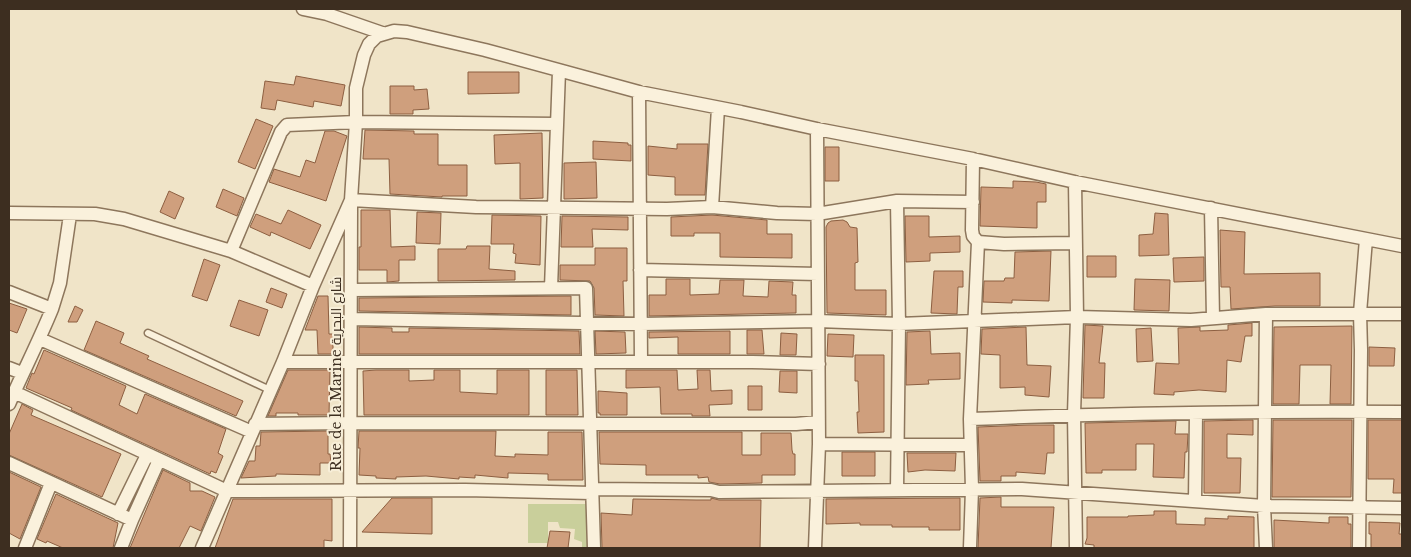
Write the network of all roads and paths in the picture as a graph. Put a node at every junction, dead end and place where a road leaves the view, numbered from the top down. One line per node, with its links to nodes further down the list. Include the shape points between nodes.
1 (303, 9): 2 (street)
2 (382, 33): 3 (street, via 407,32); 6 (street, Rue de la Marine شارع البحرية, via 369,44 364,55 356,88)
3 (560, 71): 4 (street); 7 (street)
4 (639, 92): 5 (street); 16 (street)
5 (718, 108): 8 (street); 14 (street)
6 (356, 122): 7 (street); 11 (street, Rue de la Marine شارع البحرية); 25 (street, via 291,124 283,128)
7 (556, 124): 15 (street)
8 (817, 129): 9 (street); 19 (street)
9 (973, 159): 10 (street); 13 (street)
10 (1075, 182): 17 (street); 23 (street)
11 (351, 200): 15 (street); 28 (street); 30 (street, Rue de la Marine شارع البحرية)
12 (898, 201): 13 (street); 19 (street); 43 (street)
13 (972, 202): 22 (street, via 972,230)
14 (712, 207): 16 (street); 19 (street)
15 (553, 208): 16 (street); 29 (street)
16 (639, 208): 26 (street)
17 (1210, 208): 21 (street); 37 (street)
18 (9, 213): 20 (street)
19 (817, 214): 27 (street)
20 (70, 215): 25 (street, via 95,214 124,219); 32 (street, via 60,283)
21 (1366, 239): 24 (street); 34 (street)
22 (978, 242): 23 (street); 39 (street)
23 (1075, 243): 36 (street)
24 (1402, 246)
25 (231, 251): 28 (street)
26 (640, 270): 27 (street); 42 (street)
27 (818, 274): 40 (street)
28 (313, 286): 46 (street)
29 (551, 288): 30 (street); 41 (street, via 586,288)
30 (351, 290): 38 (street, Rue de la Marine شارع البحرية)
31 (9, 292): 32 (street)
32 (52, 309): 45 (street)
33 (1266, 314): 34 (street); 37 (street); 55 (street)
34 (1360, 314): 35 (street); 56 (street)
35 (1402, 314)
36 (1077, 317): 37 (street); 39 (street); 59 (street)
37 (1213, 318)
38 (352, 319): 41 (street); 49 (street, Rue de la Marine شارع البحرية)
39 (973, 320): 43 (street); 60 (street)
40 (818, 321): 42 (street); 43 (street); 50 (street)
41 (586, 323): 42 (street); 47 (street)
42 (641, 324): 48 (street)
43 (900, 324): 66 (street)
44 (148, 333): 53 (lane)
45 (40, 339): 52 (street); 64 (street)
46 (282, 362): 49 (street); 53 (street)
47 (588, 362): 48 (street); 49 (street); 63 (street)
48 (641, 362): 50 (street)
49 (351, 363): 61 (street, Rue de la Marine شارع البحرية)
50 (819, 364): 62 (street)
51 (9, 368): 52 (street)
52 (22, 373): 54 (street)
53 (270, 390): 64 (street)
54 (11, 398): 68 (street)
55 (1265, 411): 56 (street); 58 (street); 79 (street)
56 (1360, 411): 57 (street); 80 (street)
57 (1402, 412)
58 (1196, 413): 59 (street); 78 (street)
59 (1074, 414): 60 (street); 76 (street)
60 (970, 419): 67 (street)
61 (350, 422): 63 (street); 64 (street); 72 (street, Rue de la Marine شارع البحرية)
62 (818, 422): 63 (street); 65 (street)
63 (589, 423): 77 (street)
64 (253, 428): 74 (street)
65 (819, 444): 66 (street); 75 (street)
66 (898, 445): 67 (street); 73 (street)
67 (970, 445): 71 (street)
68 (153, 458): 74 (street); 82 (street); 83 (street)
69 (9, 464): 70 (street)
70 (51, 483): 82 (street); 84 (street)
71 (972, 489): 73 (street); 76 (street); 90 (street)
72 (350, 490): 74 (street); 77 (street); 87 (street, Rue de la Marine شارع البحرية)
73 (897, 490): 75 (street)
74 (227, 491): 86 (street)
75 (816, 491): 77 (street, via 593,489); 89 (street)
76 (1075, 492): 78 (street); 91 (street)
77 (591, 493): 88 (street)
78 (1195, 501): 79 (street)
79 (1264, 506): 80 (street); 92 (street)
80 (1359, 508): 81 (street); 93 (street)
81 (1402, 508)
82 (118, 514): 83 (street)
83 (132, 520): 85 (street)
84 (26, 548)
85 (122, 548)
86 (202, 548)
87 (350, 548)
88 (594, 548)
89 (815, 548)
90 (970, 548)
91 (1076, 548)
92 (1266, 548)
93 (1359, 548)

